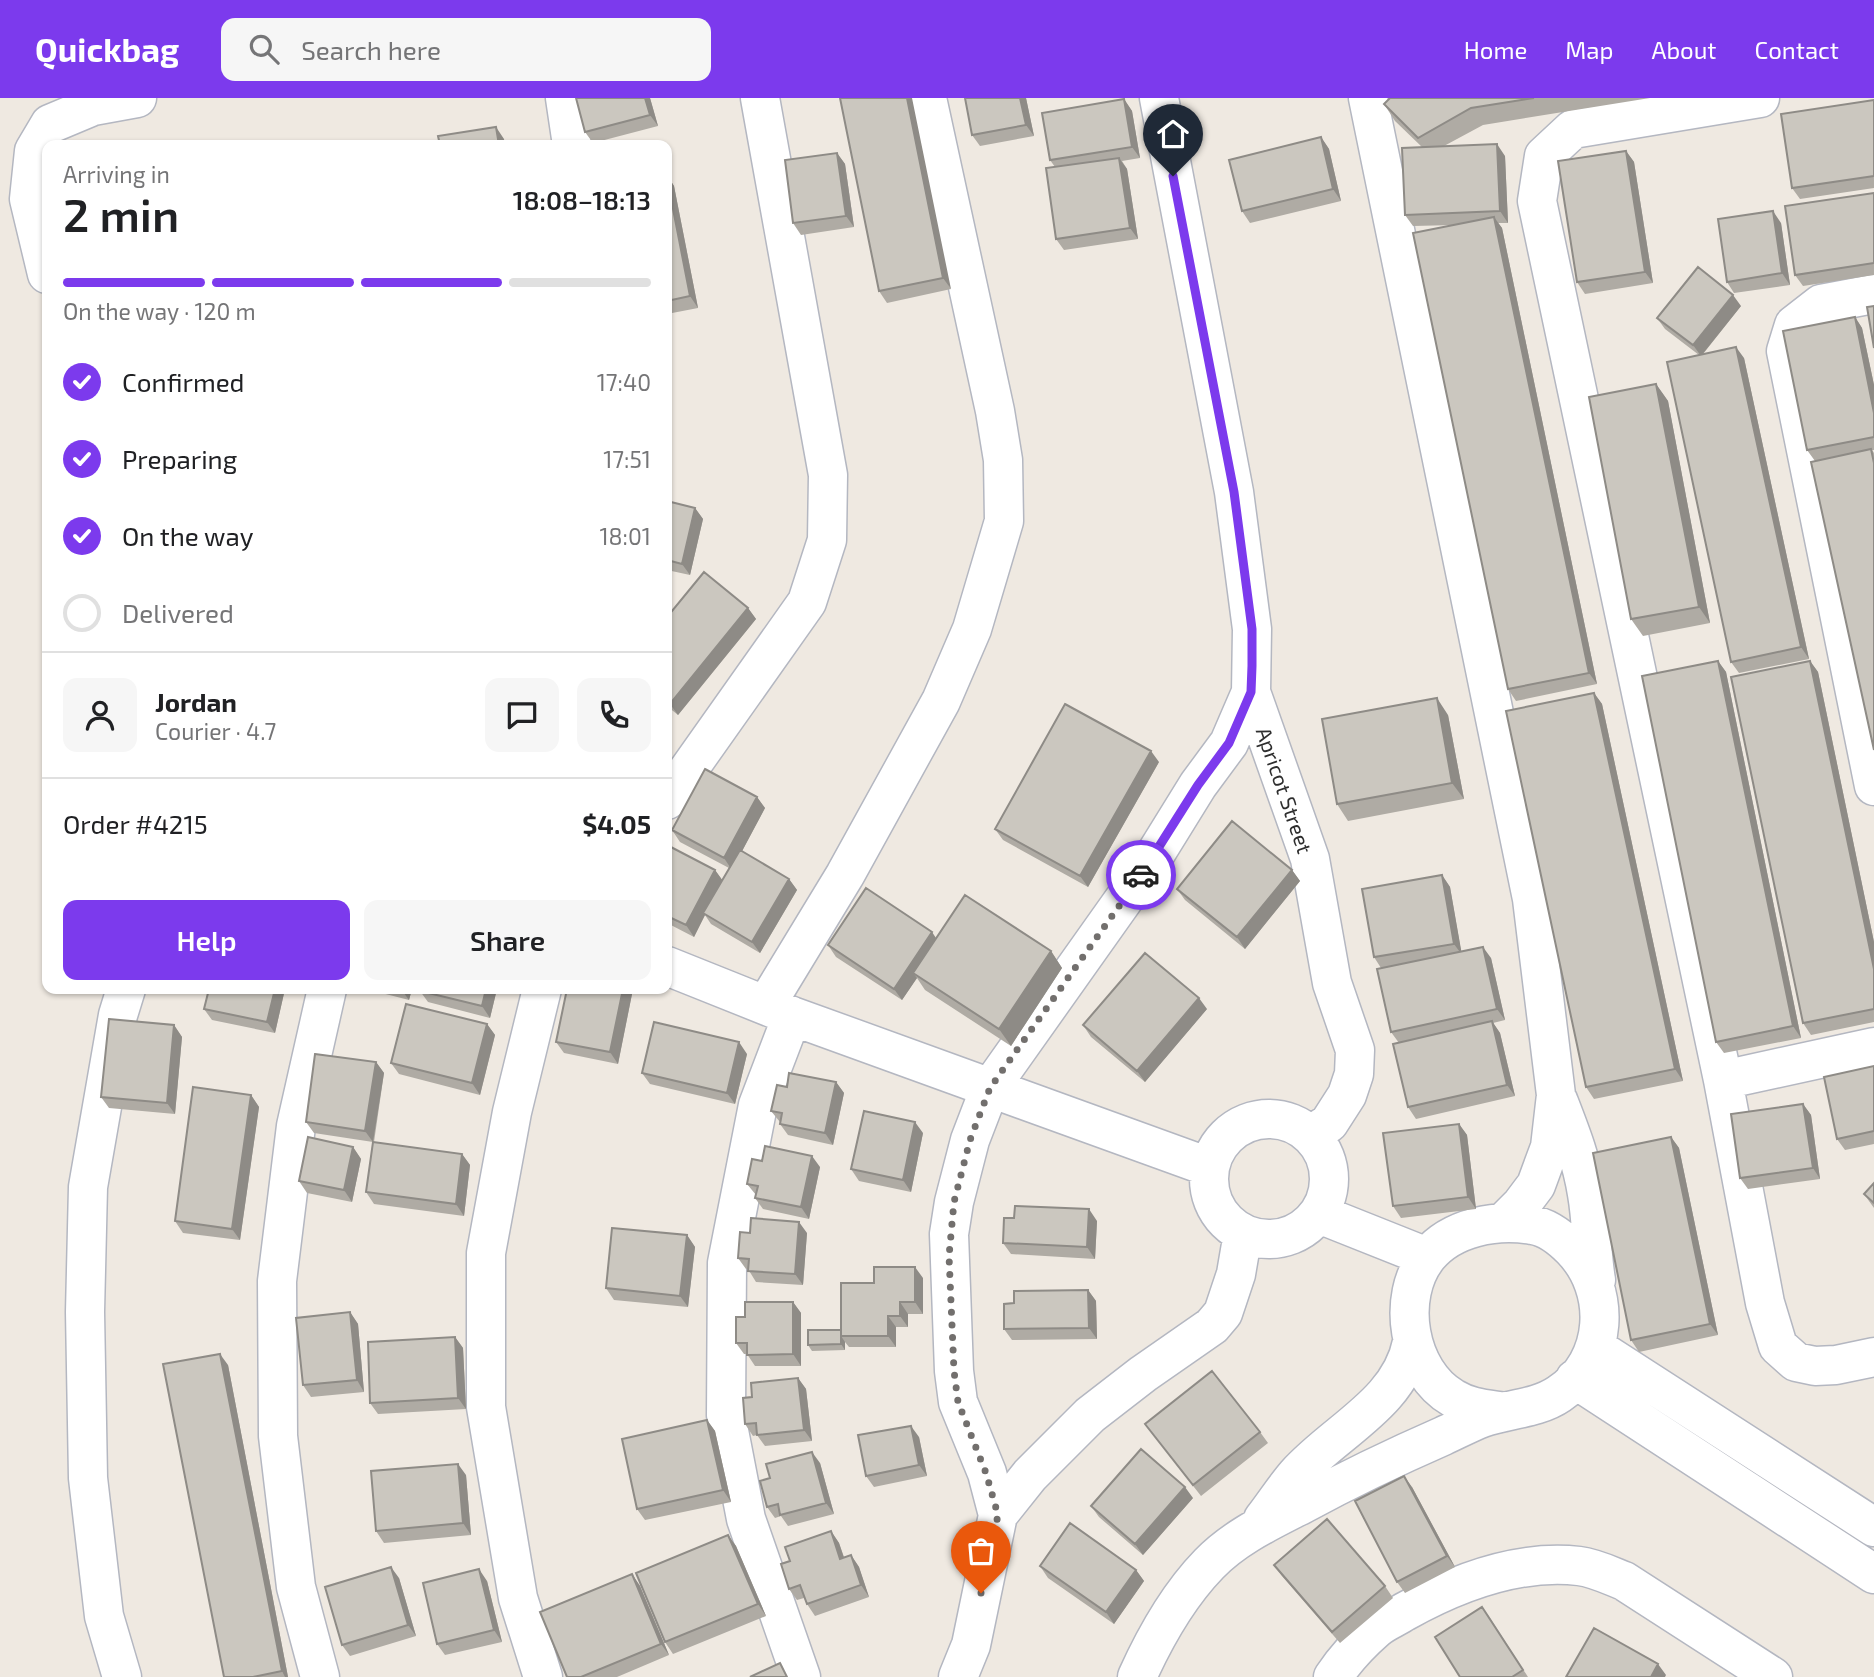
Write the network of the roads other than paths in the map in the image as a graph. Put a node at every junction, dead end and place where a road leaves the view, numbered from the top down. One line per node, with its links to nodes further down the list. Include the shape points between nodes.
1 (137, 98): 9 (street, via 93,106 50,124 34,151 29,199)
2 (565, 98): 8 (street)
3 (760, 98): 13 (street, via 828,475 827,540 807,602)
4 (927, 98): 18 (street, via 995,411 1003,460 1004,520 972,629 941,701 845,875)
5 (1159, 98): 11 (street, Apricot Street, via 1234,492 1252,629)
6 (1368, 98): 22 (street, via 1531,899)
7 (1760, 98): 20 (street, via 1573,129 1544,156 1537,201)
8 (571, 140)
9 (42, 253)
10 (1874, 294): 12 (street, via 1821,304 1794,325 1786,351)
11 (1251, 692): 21 (street, via 1229,743); 23 (street, Apricot Street, via 1310,859 1332,983 1355,1049 1347,1095 1329,1124)
12 (1874, 786)
13 (672, 793)
14 (672, 968): 18 (street)
15 (124, 994): 39 (street, via 88,1187 85,1312 88,1478 104,1616)
16 (326, 994): 40 (street, via 296,1126 277,1280 278,1436 296,1587)
17 (541, 994): 41 (street, via 512,1112 486,1253 486,1407 518,1598)
18 (779, 1011): 21 (street); 42 (street, via 727,1263 726,1415 746,1519)
19 (1874, 1046): 20 (street)
20 (1723, 1080): 32 (street, via 1765,1303 1778,1346 1796,1362 1815,1366)
21 (990, 1088): 24 (street); 35 (street, via 961,1170 949,1256 958,1402)
22 (1556, 1095): 26 (street, via 1550,1147 1540,1175); 29 (street, via 1583,1172)
23 (1311, 1135): 24 (street, via 1282,1119 1250,1121 1223,1138); 25 (street, via 1327,1159 1330,1187)
24 (1209, 1167): 27 (street, via 1210,1194 1222,1217)
25 (1319, 1214): 27 (street, via 1298,1232 1271,1239); 28 (street)
26 (1503, 1223): 28 (street, via 1454,1235); 29 (street, via 1534,1225 1562,1238 1582,1259)
27 (1243, 1233): 35 (street, via 1223,1313 1212,1326 1090,1415)
28 (1427, 1257): 30 (street, via 1415,1280)
29 (1598, 1289): 31 (street, via 1600,1329)
30 (1412, 1342): 34 (street, via 1424,1371 1453,1398); 36 (street, via 1409,1359 1383,1398 1296,1475)
31 (1595, 1348): 33 (street); 37 (street)
32 (1874, 1357)
33 (1575, 1379): 34 (street, via 1559,1394); 38 (street)
34 (1505, 1412): 36 (street, via 1361,1472)
35 (998, 1515): 43 (street, via 971,1645)
36 (1258, 1526): 44 (street, via 1209,1564 1159,1631)
37 (1874, 1527)
38 (1874, 1574)
39 (122, 1677)
40 (320, 1677)
41 (543, 1677)
42 (801, 1677)
43 (958, 1677)
44 (1137, 1677)
45 (1333, 1677): 46 (street, via 1378,1627 1429,1598 1504,1572 1560,1565 1599,1570 1624,1581)
46 (1773, 1677)

